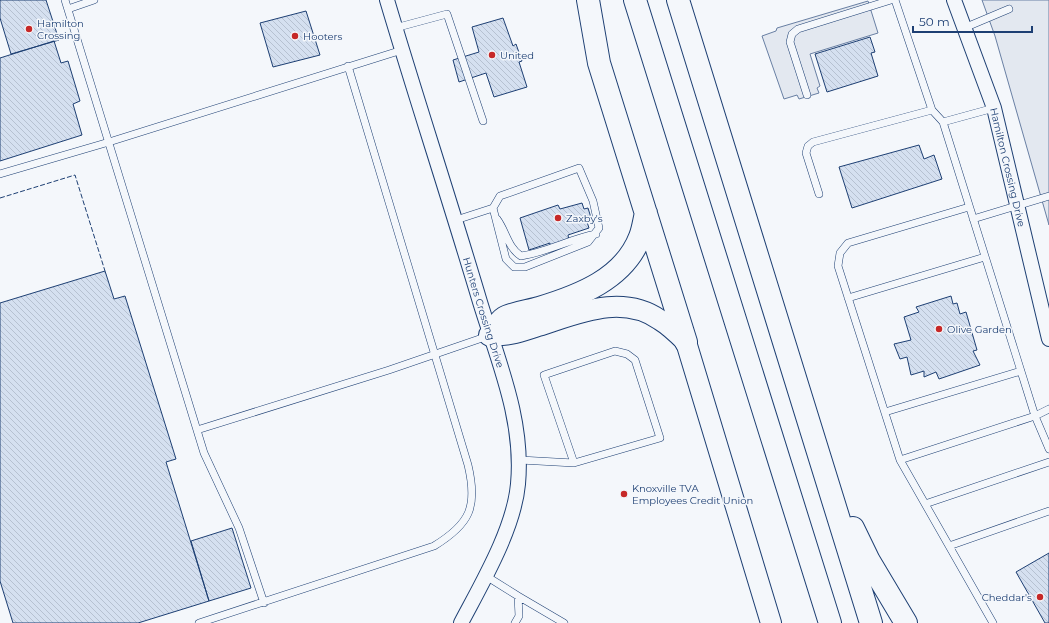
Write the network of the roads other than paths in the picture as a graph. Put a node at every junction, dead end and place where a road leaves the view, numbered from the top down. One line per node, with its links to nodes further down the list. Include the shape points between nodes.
1 (65, 0): 10 (lane)
2 (94, 0): 10 (lane)
3 (387, 0): 12 (street, Hunters Crossing Drive)
4 (588, 0): 28 (highway, via 599,63)
5 (635, 0): 61 (highway)
6 (678, 0): 49 (highway)
7 (891, 0): 16 (lane, via 798,29 792,34 790,42)
8 (895, 0): 18 (lane)
9 (954, 0): 13 (street, Hamilton Crossing Drive)
10 (68, 9): 21 (lane)
11 (1009, 9): 13 (lane)
12 (395, 28): 14 (street, Hunters Crossing Drive); 19 (lane, via 447,14)
13 (964, 28): 17 (street, Hamilton Crossing Drive)
14 (402, 50): 15 (lane); 31 (street, Hunters Crossing Drive)
15 (348, 66): 21 (lane); 38 (lane)
16 (807, 95)
17 (994, 108): 20 (lane); 25 (street, Hamilton Crossing Drive)
18 (932, 110): 20 (lane); 23 (lane, via 813,142 808,146 806,153)
19 (483, 121)
20 (943, 122): 26 (lane)
21 (108, 142): 22 (lane); 43 (lane)
22 (0, 174)
23 (819, 194)
24 (1049, 196): 25 (lane)
25 (1017, 204): 30 (lane); 36 (street, Hamilton Crossing Drive)
26 (969, 207): 30 (lane); 34 (lane, via 848,243 840,253 838,266)
27 (493, 208): 29 (lane); 31 (lane); 32 (lane, via 500,196 579,168 593,201 599,228)
28 (646, 213): 35 (highway, via 640,237 632,254 616,272 569,299 504,318); 37 (highway)
29 (495, 217): 32 (lane, via 504,228 514,252 521,256); 32 (lane, via 506,259 514,267 525,267 588,242)
30 (973, 219): 33 (lane)
31 (456, 220): 35 (street, Hunters Crossing Drive)
32 (596, 234)
33 (985, 258): 34 (lane); 39 (lane)
34 (848, 298): 41 (lane)
35 (490, 335): 37 (main road, via 508,336 583,311 626,307 645,311); 38 (lane); 45 (street, Hunters Crossing Drive, via 518,431)
36 (1049, 339)
37 (686, 342): 60 (main road)
38 (434, 355): 43 (lane); 55 (lane, via 473,486 466,520 452,535 434,546)
39 (1021, 371): 41 (lane); 42 (lane)
40 (1049, 409): 42 (lane)
41 (885, 412): 46 (lane)
42 (1035, 416): 44 (lane); 46 (lane)
43 (197, 430): 55 (lane, via 212,474 239,528)
44 (1049, 449)
45 (520, 460): 48 (lane); 53 (street, Hunters Crossing Drive, via 512,514)
46 (900, 460): 50 (lane)
47 (1049, 462): 50 (lane)
48 (574, 464): 48 (lane, via 660,438 635,360 627,354 616,351 544,376)
49 (825, 473): 62 (highway); 63 (highway, via 869,561)
50 (925, 504): 52 (lane)
51 (1049, 511): 52 (lane)
52 (949, 546): 64 (lane)
53 (486, 576): 54 (lane); 57 (street, Hunters Crossing Drive)
54 (518, 596): 58 (lane, via 519,616); 59 (lane)
55 (264, 603): 56 (lane)
56 (199, 623)
57 (461, 623)
58 (515, 623)
59 (564, 623)
60 (771, 623)
61 (830, 623)
62 (871, 623)
63 (906, 623)
64 (993, 623)

